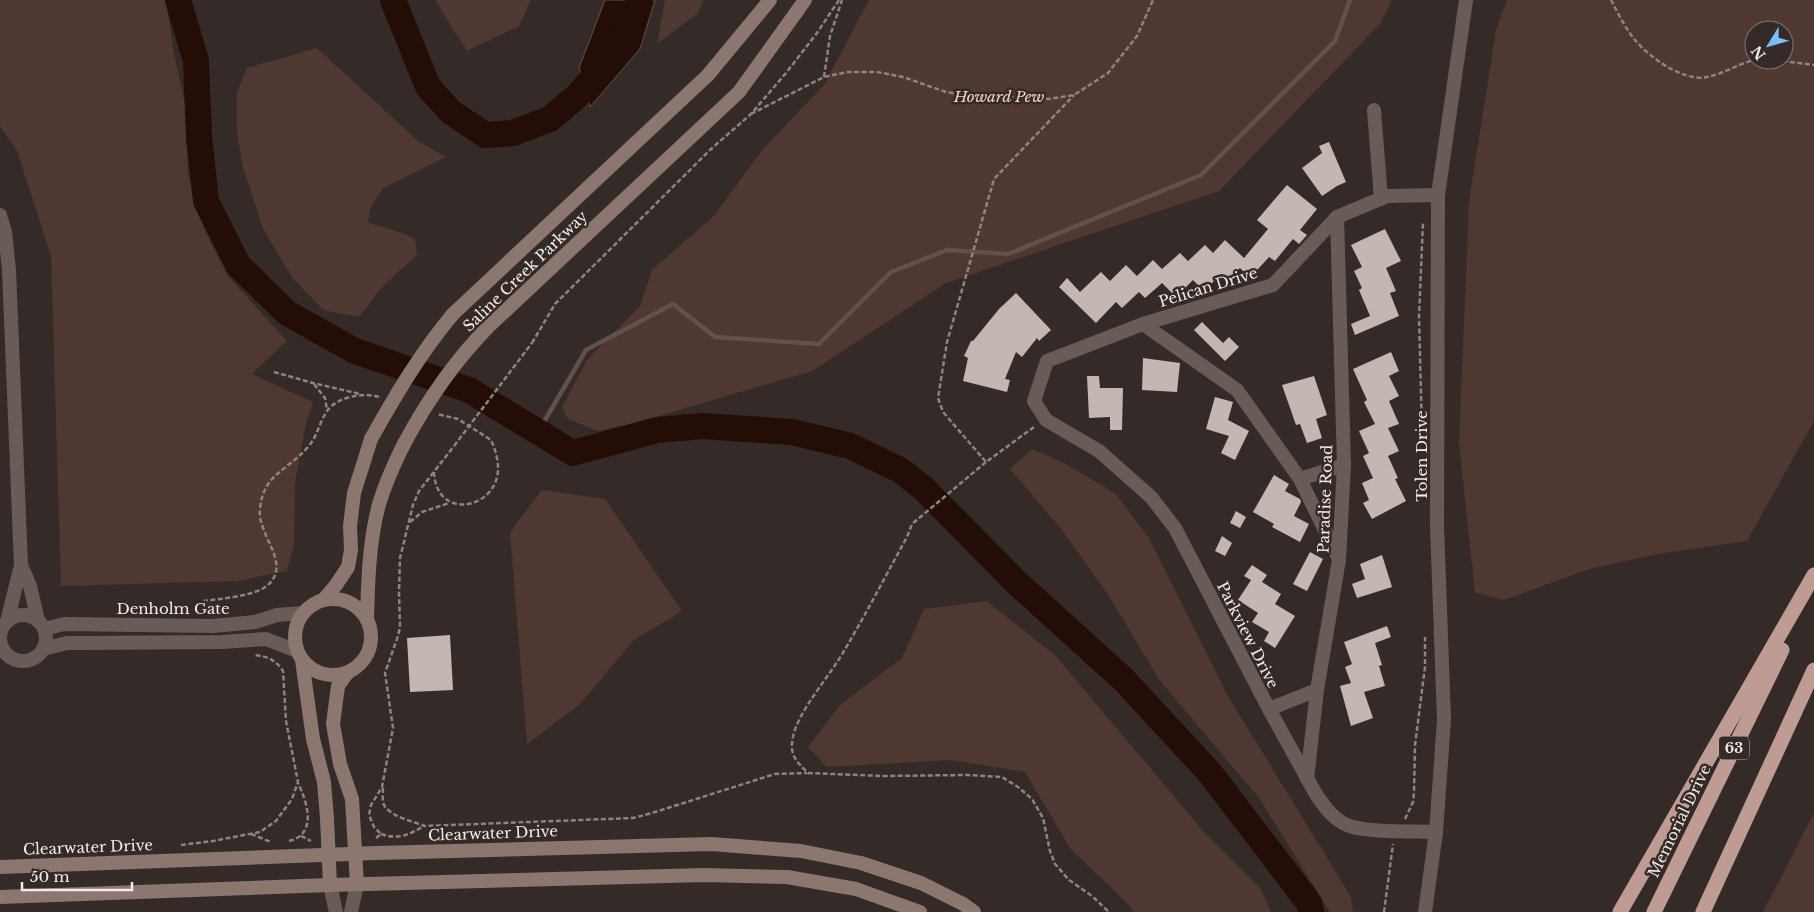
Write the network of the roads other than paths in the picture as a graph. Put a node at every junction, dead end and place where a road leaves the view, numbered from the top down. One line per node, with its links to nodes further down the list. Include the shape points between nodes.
1 (770, 0): 17 (main road, Saline Creek Parkway, bridge, via 708,75 437,333 371,439 354,493 348,567)
2 (805, 0): 19 (main road, Saline Creek Parkway, bridge, via 739,92 487,328 440,382 404,444 386,483 378,509 369,567)
3 (1466, 0): 5 (street, Tolen Drive)
4 (1374, 110): 6 (street)
5 (1438, 195): 6 (street, Pelican Drive, via 1387,196); 30 (street, Tolen Drive, via 1437,526 1444,720)
6 (1381, 199): 8 (street, Pelican Drive)
7 (0, 215): 14 (street, via 9,270)
8 (1337, 217): 9 (street, Pelican Drive, via 1273,285); 11 (street, Paradise Road)
9 (1143, 324): 10 (street, Pelican Drive, via 1048,361 1034,401); 12 (street, via 1237,390)
10 (1043, 416): 28 (street, Parkview Drive, via 1099,451 1151,497 1175,528)
11 (1344, 465): 12 (street); 13 (street, Paradise Road)
12 (1300, 479): 13 (street)
13 (1339, 560): 27 (street, Paradise Road)
14 (21, 565): 20 (street); 21 (street)
15 (1814, 575): 42 (highway)
16 (1814, 583): 43 (highway, Memorial Drive / 63)
17 (324, 599): 18 (main road); 19 (main road, via 337,598 349,602)
18 (303, 613): 20 (street, Denholm Gate, via 213,626); 23 (main road, via 294,636)
19 (367, 619): 26 (main road, via 371,631 369,650 358,666)
20 (41, 625): 21 (street, via 26,615 13,618); 22 (street, via 45,642)
21 (3, 630): 24 (street)
22 (43, 649): 23 (street, via 68,643 266,639); 24 (street, via 25,661)
23 (300, 655): 26 (main road, via 311,668 323,674); 32 (main road, via 313,739 324,782)
24 (5, 658)
25 (1814, 670): 44 (highway, 63)
26 (348, 672): 31 (main road, via 338,686 333,724 340,764 352,799)
27 (1317, 690): 28 (street); 29 (street, Paradise Road)
28 (1269, 710): 29 (street, Parkview Drive)
29 (1308, 779): 30 (street, Parkview Drive, via 1326,809 1347,825 1361,829)
30 (1436, 832): 41 (street, Tolen Drive)
31 (356, 847): 32 (main road, Clearwater Drive); 34 (main road); 40 (main road, Clearwater Drive, via 711,844 801,851 861,863 921,883)
32 (329, 854): 33 (main road, Clearwater Drive); 35 (main road)
33 (0, 867)
34 (357, 884): 35 (main road); 38 (street); 39 (main road, via 704,874 787,877 856,889)
35 (330, 885): 36 (main road); 37 (street)
36 (0, 898)
37 (336, 912)
38 (351, 912)
39 (920, 912)
40 (974, 912)
41 (1425, 912)
42 (1620, 912)
43 (1654, 912)
44 (1703, 912)

